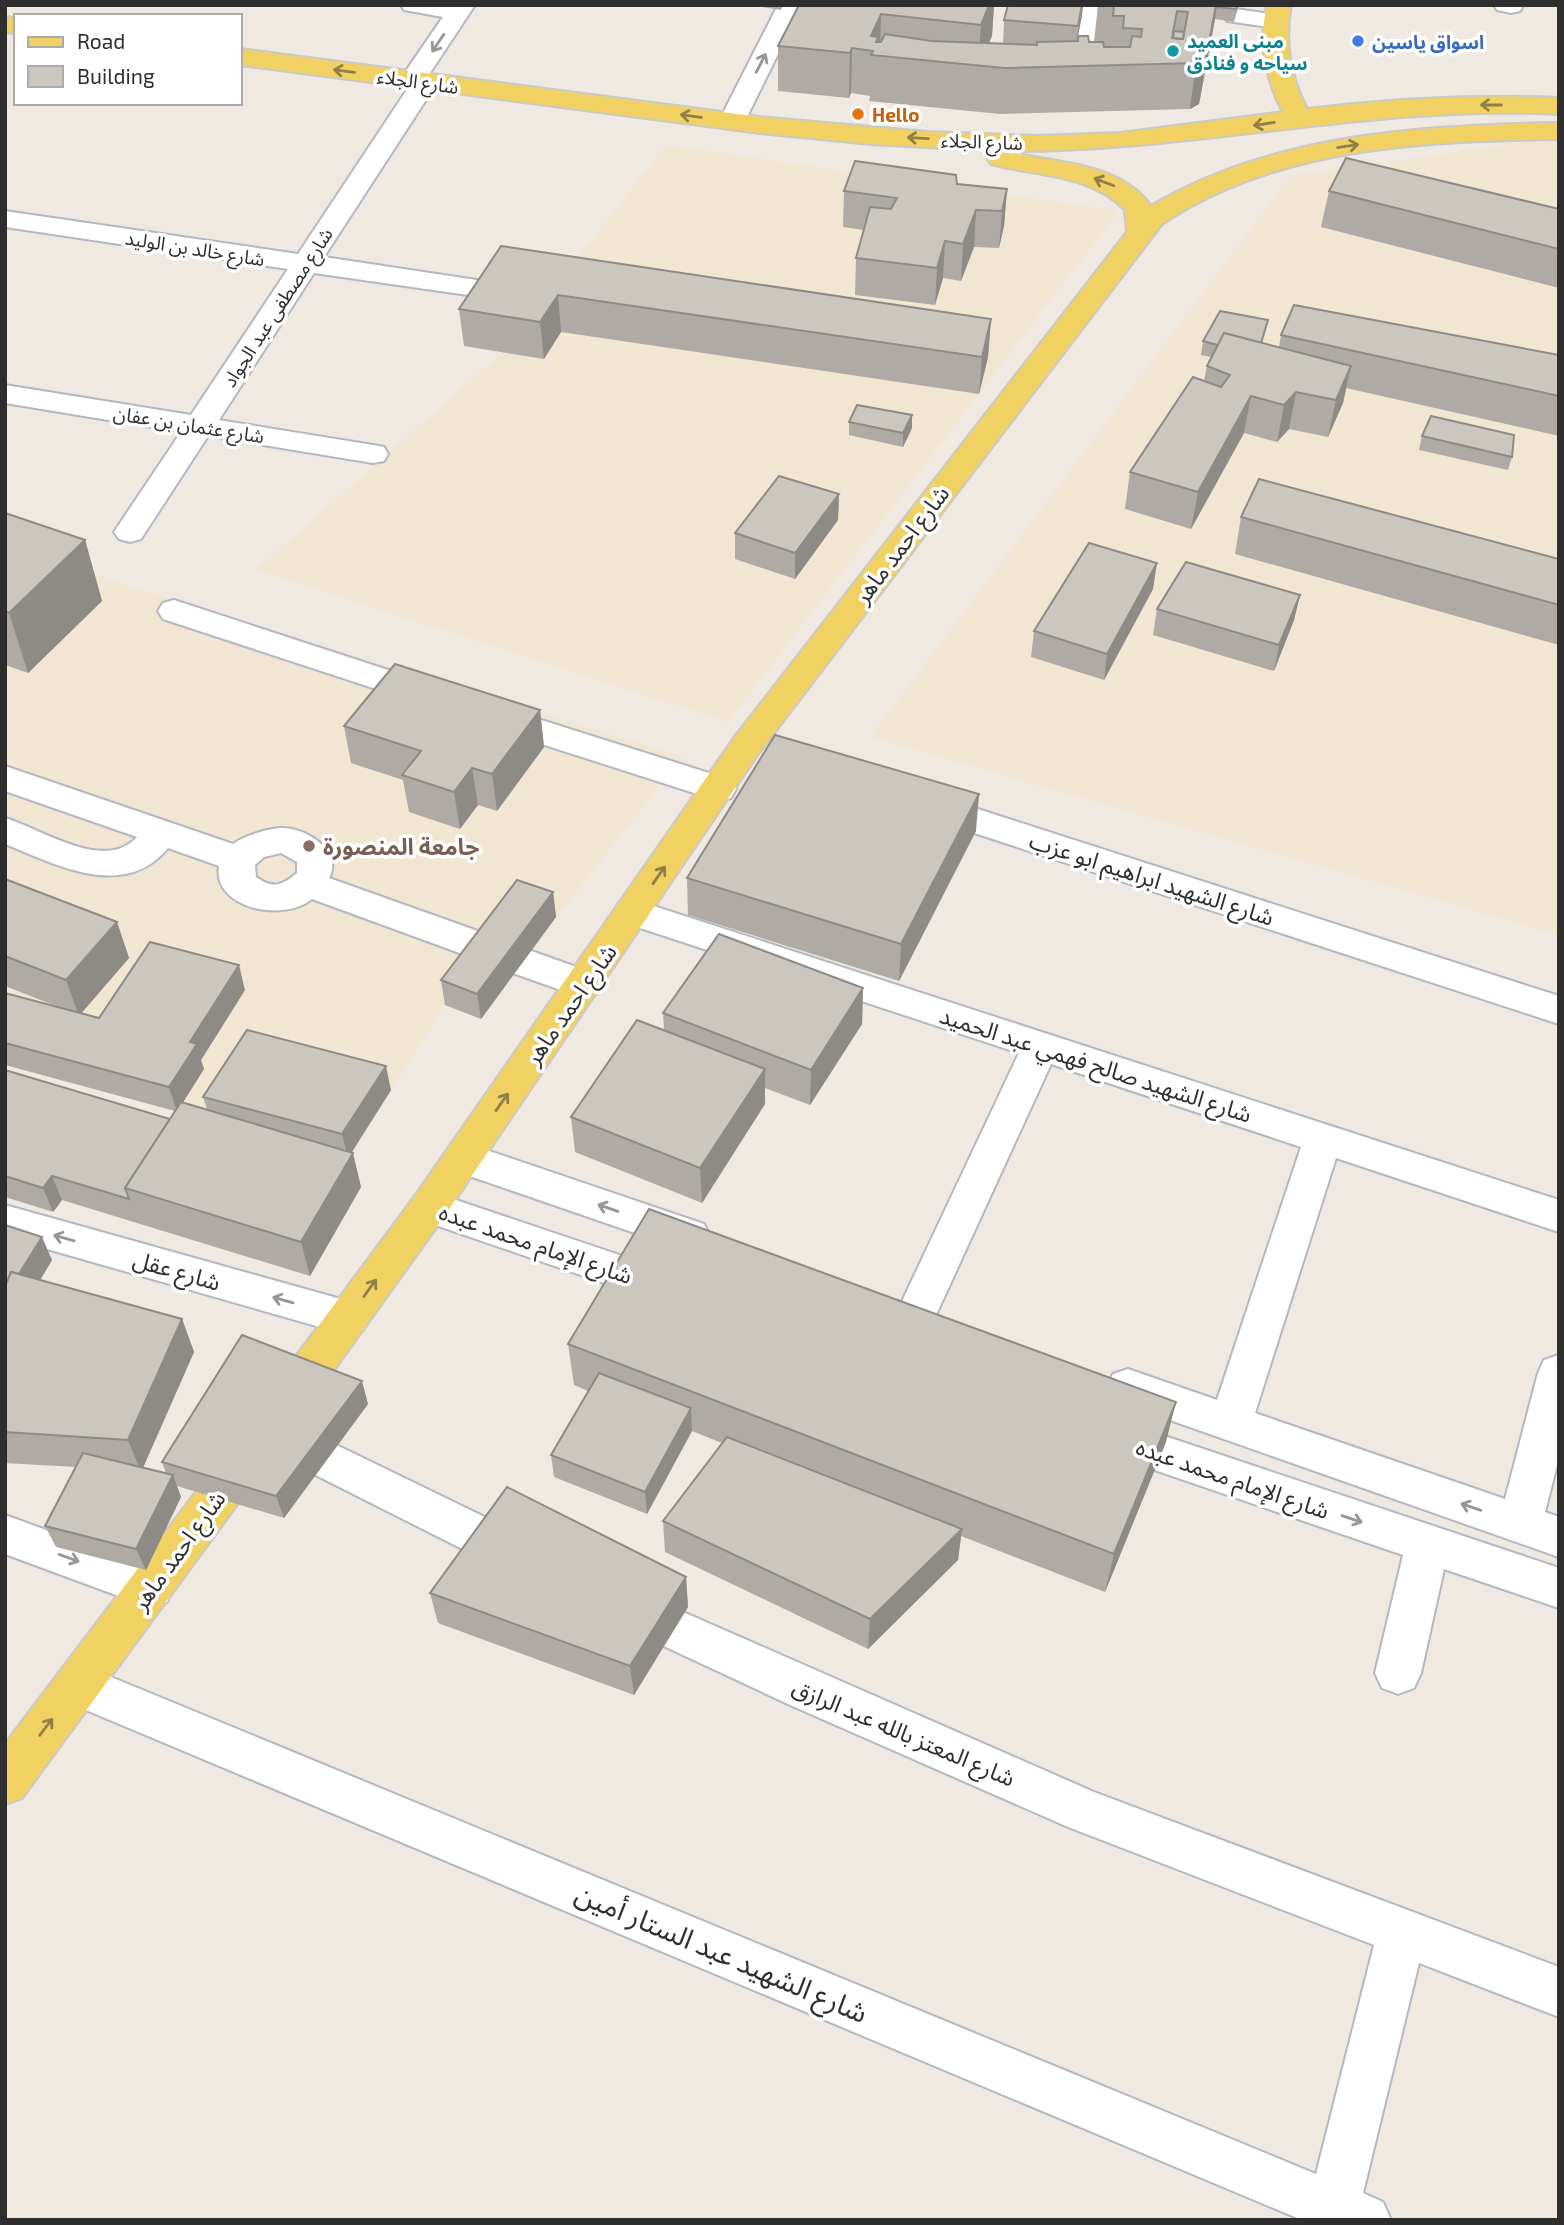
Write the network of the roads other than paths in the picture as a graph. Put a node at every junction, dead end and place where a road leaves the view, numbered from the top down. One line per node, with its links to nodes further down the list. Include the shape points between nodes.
1 (413, 5): 6 (street)
2 (790, 5): 14 (street, one-way to 2)
3 (1091, 5): 10 (street, via 1083,60 1061,72)
4 (1506, 5): 5 (street)
5 (1511, 6)
6 (461, 9): 11 (street, شارع مصطفى عبد الجواد, one-way to 11)
7 (1277, 13): 8 (street); 12 (main road, via 1274,44 1278,71)
8 (1236, 16)
9 (242, 57): 11 (main road, شارع الجلاء, one-way to 9)
10 (1037, 71)
11 (418, 82): 14 (main road, شارع الجلاء, one-way to 11); 19 (street, شارع مصطفى عبد الجواد)
12 (1299, 118): 13 (main road, شارع الجلاء, one-way to 12, via 1420,105); 15 (main road, شارع الجلاء, one-way to 15, via 1120,141)
13 (1556, 118): 16 (main road, شارع الجلاء, one-way to 13, via 1291,158 1380,141)
14 (732, 121): 15 (main road, شارع الجلاء, one-way to 14)
15 (986, 142): 18 (main road, one-way to 15, via 1139,208 1120,189 1091,177 1003,159 990,153)
16 (1213, 187): 18 (main road, شارع احمد ماهر, via 1170,206)
17 (5, 219): 19 (street, شارع خالد بن الوليد)
18 (1140, 232): 27 (main road, شارع احمد ماهر, via 759,751)
19 (305, 264): 20 (street, شارع خالد بن الوليد); 22 (street, شارع مصطفى عبد الجواد)
20 (510, 293)
21 (5, 394): 22 (street, شارع عثمان بن عفان)
22 (200, 426): 23 (street, شارع عثمان بن عفان); 24 (street, شارع مصطفى عبد الجواد)
23 (373, 454)
24 (130, 532)
25 (174, 611): 27 (street)
26 (5, 778): 30 (street)
27 (719, 789): 33 (main road, شارع احمد ماهر, one-way to 27)
28 (903, 797): 37 (street, شارع الشهيد ابراهيم ابو عزب)
29 (5, 830): 30 (street, via 110,865 135,858)
30 (161, 832): 31 (street)
31 (239, 860): 32 (street, via 237,884 247,893 278,898); 32 (street, via 264,842 297,842 315,860)
32 (308, 884): 34 (street)
33 (632, 912): 36 (main road, شارع احمد ماهر); 38 (street, شارع الشهيد صالح فهمي عبد الحميد)
34 (487, 949)
35 (523, 962): 36 (street)
36 (583, 984): 40 (main road, شارع احمد ماهر, one-way to 36)
37 (1559, 1010)
38 (1041, 1046): 39 (street, شارع الشهيد صالح فهمي عبد الحميد); 47 (street)
39 (1323, 1138): 42 (street, شارع الشهيد صالح فهمي عبد الحميد); 53 (street)
40 (463, 1158): 41 (main road, شارع احمد ماهر); 44 (street, one-way to 40)
41 (429, 1207): 45 (street, شارع الإمام محمد عبده); 48 (main road, شارع احمد ماهر, one-way to 41)
42 (1559, 1216)
43 (5, 1222): 48 (street, شارع عقل, one-way to 43)
44 (722, 1247)
45 (703, 1300)
46 (878, 1301): 47 (street)
47 (917, 1314): 49 (street)
48 (348, 1318): 54 (main road, شارع احمد ماهر)
49 (956, 1328)
50 (1087, 1373): 53 (street)
51 (1559, 1373): 55 (street)
52 (1070, 1423): 57 (street, شارع الإمام محمد عبده, one-way to 57)
53 (1230, 1423): 55 (street, one-way to 53)
54 (267, 1430): 58 (main road, شارع احمد ماهر); 63 (street, شارع المعتز بالله عبد الرازق, via 573,1583 806,1690 1085,1811)
55 (1539, 1531)
56 (5, 1534): 58 (street, one-way to 58)
57 (1428, 1544): 59 (street, شارع الإمام محمد عبده); 60 (street)
58 (151, 1588): 61 (main road, شارع احمد ماهر)
59 (1559, 1588)
60 (1398, 1673)
61 (78, 1685): 62 (main road, شارع احمد ماهر, one-way to 61); 65 (street, شارع الشهيد عبد الستار أمين)
62 (5, 1782)
63 (1402, 1933): 64 (street, شارع المعتز بالله عبد الرازق); 65 (street)
64 (1559, 1992)
65 (1349, 2213)

